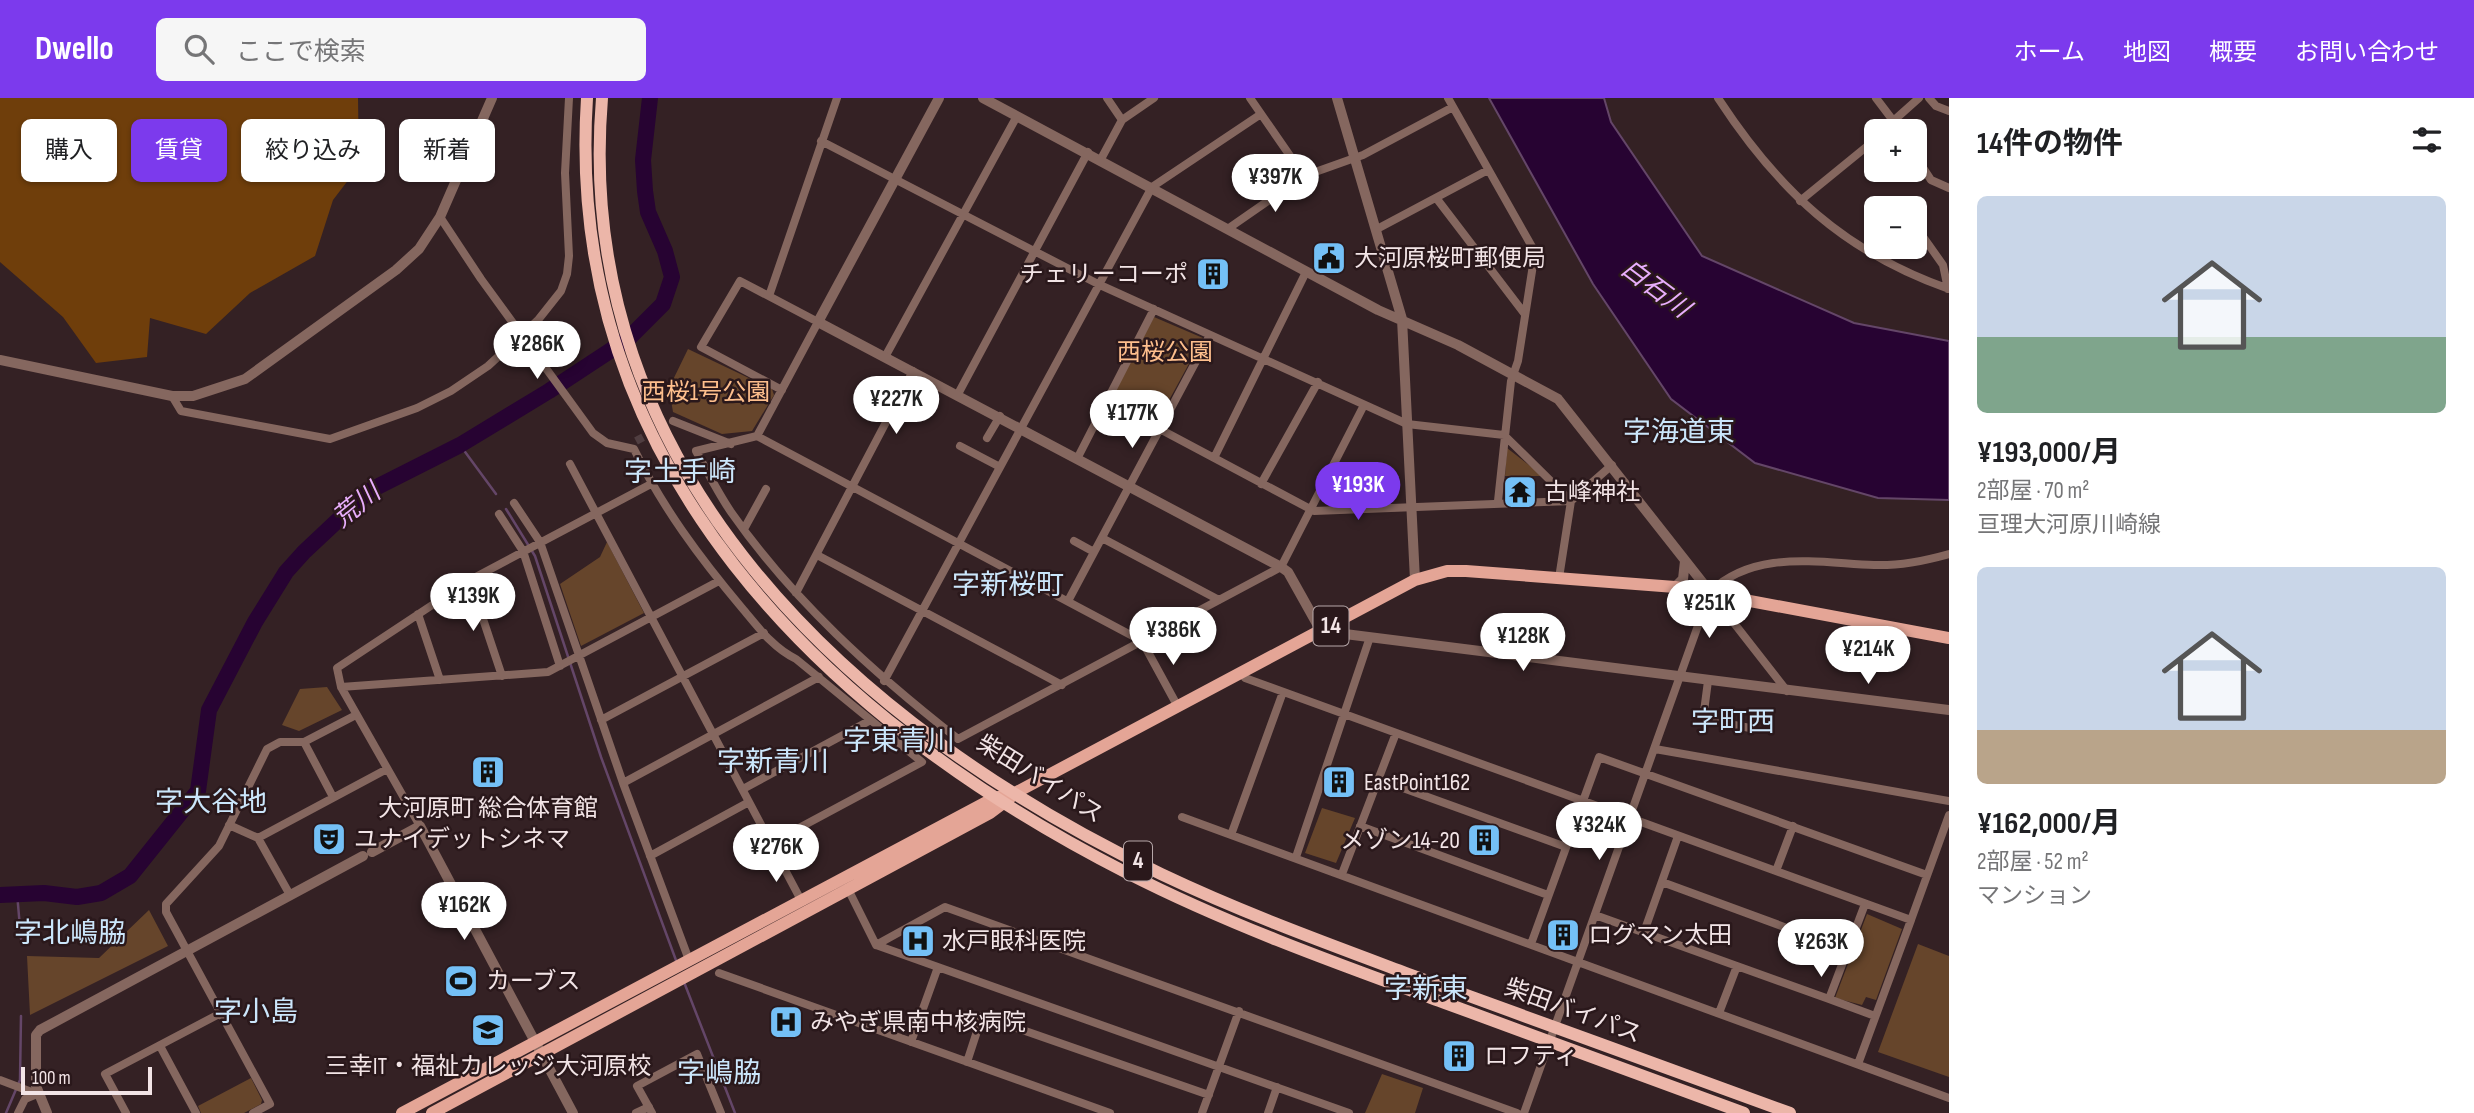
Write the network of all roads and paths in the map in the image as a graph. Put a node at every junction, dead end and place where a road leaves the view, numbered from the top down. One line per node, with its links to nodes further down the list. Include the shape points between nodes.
1 (492, 98): 37 (street)
2 (569, 98): 50 (street, via 567,274 554,300)
3 (587, 98): 59 (highway, 柴田バイパス / 4, via 589,219 604,305)
4 (602, 98): 59 (highway, 柴田バイパス / 4, via 599,191 613,290)
5 (837, 98): 23 (street)
6 (939, 98): 31 (street)
7 (983, 98): 20 (street)
8 (1107, 98): 22 (street)
9 (1153, 98): 22 (street)
10 (1250, 98): 19 (street)
11 (1337, 98): 26 (street)
12 (1448, 98): 17 (street)
13 (1718, 98): 35 (street, via 1753,151)
14 (1876, 98): 21 (street)
15 (1919, 98): 21 (street)
16 (1929, 98): 18 (street)
17 (1453, 107): 26 (street); 28 (street)
18 (1949, 111)
19 (1261, 114): 30 (street); 32 (street)
20 (1017, 116): 25 (street); 36 (street)
21 (1893, 119)
22 (1122, 120): 27 (street)
23 (821, 141): 31 (street); 45 (street)
24 (1864, 149): 35 (street)
25 (1088, 152): 27 (street); 41 (street)
26 (1356, 158): 30 (street); 39 (street)
27 (1101, 159): 32 (street)
28 (1488, 170): 34 (street); 47 (street, via 1535,252)
29 (1927, 174): 33 (street)
30 (1304, 176): 38 (street)
31 (895, 179): 36 (street); 49 (street)
32 (1152, 187): 38 (street); 43 (street)
33 (1949, 188)
34 (1437, 199): 39 (street); 47 (street)
35 (1800, 201): 44 (street, via 1860,248)
36 (964, 215): 41 (street); 52 (street)
37 (440, 217): 50 (street); 61 (street, via 419,249 396,270 245,379 193,396)
38 (1229, 228): 42 (street)
39 (1377, 229): 48 (street)
40 (1927, 243): 44 (street, via 1942,265)
41 (1035, 251): 43 (street); 60 (street)
42 (1306, 272): 48 (street); 53 (street)
43 (1100, 285): 46 (street); 67 (street)
44 (1948, 289)
45 (769, 296): 49 (street); 58 (street, via 740,281 701,347)
46 (1154, 309): 51 (street); 62 (street)
47 (1524, 313): 56 (street)
48 (1402, 319): 56 (street); 66 (street)
49 (818, 322): 52 (street); 58 (street)
50 (522, 335): 61 (street, via 451,391 330,439 181,411); 79 (street, via 593,433 607,443 635,445)
51 (1210, 335): 53 (street); 68 (street)
52 (885, 356): 55 (street)
53 (1265, 358): 57 (street); 75 (street)
54 (0, 360): 61 (street)
55 (914, 371): 60 (street); 82 (street)
56 (1514, 373): 69 (street); 77 (street, via 1558,399)
57 (1318, 382): 63 (street); 80 (street)
58 (782, 390): 70 (street)
59 (639, 392): 149 (highway, 柴田バイパス / 4, via 693,489 778,599 891,704); 151 (highway, 柴田バイパス / 4, via 686,499 754,592 872,706)
60 (958, 394): 64 (street)
61 (172, 396)
62 (1107, 401): 68 (street); 74 (street)
63 (1364, 405): 66 (street); 88 (street)
64 (1000, 416): 67 (street); 71 (street)
65 (673, 421): 72 (street)
66 (1407, 424): 69 (street); 87 (street)
67 (1022, 428): 74 (street); 78 (street)
68 (1159, 429): 75 (street); 81 (street)
69 (1504, 435): 84 (street); 85 (street)
70 (757, 436): 72 (street); 82 (street)
71 (988, 438)
72 (731, 444): 91 (street, via 696,451)
73 (960, 446): 78 (street)
74 (1078, 457): 81 (street)
75 (1214, 458): 80 (street)
76 (570, 464): 89 (street)
77 (1612, 464): 84 (street); 100 (street)
78 (1000, 467): 95 (street)
79 (651, 484): 89 (street); 105 (street)
80 (1261, 484): 88 (street)
81 (1131, 485): 92 (street); 101 (street)
82 (853, 486): 95 (street); 99 (street)
83 (766, 489): 91 (street)
84 (1571, 500): 85 (street); 102 (street)
85 (1498, 501): 87 (street)
86 (514, 503): 94 (street)
87 (1411, 505): 88 (street); 104 (street)
88 (1308, 509): 101 (street)
89 (595, 512): 94 (street); 113 (street)
90 (499, 514): 96 (street)
91 (744, 529): 108 (street)
92 (1102, 538): 97 (street); 109 (street)
93 (1074, 541): 97 (street)
94 (538, 543): 96 (street); 119 (street)
95 (959, 543): 110 (street); 111 (street)
96 (525, 550): 103 (street); 120 (street)
97 (1094, 552): 110 (street)
98 (1949, 554): 107 (street, via 1902,564 1820,560 1767,564 1730,576)
99 (817, 555): 108 (street); 111 (street)
100 (1685, 561): 106 (street, via 1684,579); 107 (street)
101 (1281, 567): 109 (street); 114 (street)
102 (1559, 578): 104 (main road, 14, via 1466,570); 106 (main road, 14)
103 (470, 580): 112 (street); 122 (street)
104 (1415, 580): 114 (main road, 14)
105 (719, 581): 113 (street); 115 (street)
106 (1675, 587): 107 (main road, 14)
107 (1710, 592): 117 (main road, 14); 125 (street); 131 (street)
108 (796, 593): 127 (street)
109 (1219, 600): 118 (street)
110 (1068, 601): 118 (street)
111 (922, 612): 127 (street); 129 (street)
112 (418, 614): 126 (street); 130 (street, via 337,668)
113 (651, 617): 119 (street); 123 (street)
114 (1321, 631): 116 (street, 14); 121 (main road, 14)
115 (764, 633): 123 (street); 124 (street)
116 (1370, 637): 125 (street, 14); 135 (street)
117 (1949, 638)
118 (1142, 640): 129 (street); 133 (street)
119 (577, 658): 120 (street); 137 (street)
120 (562, 665): 122 (street, via 548,672)
121 (1242, 673): 132 (street); 133 (main road, 14)
122 (502, 676): 126 (street)
123 (682, 677): 137 (street); 141 (street)
124 (819, 677): 138 (street); 141 (street)
125 (1681, 677): 128 (street, 14); 143 (street)
126 (440, 680): 130 (street)
127 (884, 681): 129 (street, via 958,739)
128 (1708, 681): 131 (street, 14); 139 (street, via 1703,719)
129 (1062, 685)
130 (341, 687): 136 (street)
131 (1787, 691): 134 (street, 14)
132 (1283, 692): 135 (street); 162 (street)
133 (1178, 707): 149 (main road, 14)
134 (1949, 710)
135 (1345, 714): 140 (street); 168 (street)
136 (356, 715): 142 (street); 144 (street)
137 (601, 720): 147 (street)
138 (869, 721): 148 (street); 165 (street, via 922,762)
139 (1750, 728)
140 (1396, 733): 146 (street); 152 (street)
141 (713, 734): 147 (street); 148 (street)
142 (304, 742): 150 (street); 158 (street, via 280,741 267,749)
143 (1655, 749): 145 (street); 153 (street)
144 (387, 769): 150 (street); 159 (street)
145 (1646, 773): 152 (street, via 1599,757); 157 (street); 161 (street)
146 (1378, 779): 160 (street); 166 (street)
147 (623, 783): 167 (street)
148 (743, 789): 154 (street)
149 (1015, 793): 151 (main road, 14); 195 (highway, 柴田バイパス / 4, via 1081,832 1241,911)
150 (333, 797): 164 (street)
151 (999, 801): 173 (main road, 14); 177 (main road, 14); 196 (highway, 柴田バイパス / 4, via 1129,874 1216,914)
152 (1583, 801): 157 (street); 166 (street)
153 (1949, 801)
154 (750, 802): 165 (street); 167 (street)
155 (1949, 815): 171 (street)
156 (1182, 817): 162 (street)
157 (1630, 818): 163 (street); 178 (street)
158 (229, 825): 164 (street); 183 (street, via 219,846 166,904)
159 (420, 826): 174 (street); 199 (street)
160 (1360, 826): 170 (street); 175 (street)
161 (1793, 826): 169 (street); 171 (street)
162 (1231, 835): 168 (street)
163 (1678, 836): 169 (street); 172 (street)
164 (258, 838): 174 (street)
165 (771, 843): 177 (street)
166 (1566, 847): 175 (street)
167 (650, 856): 188 (street)
168 (1296, 857): 170 (street)
169 (1776, 871): 176 (street)
170 (1342, 874): 181 (street)
171 (1927, 875): 179 (street)
172 (1662, 883): 180 (street); 184 (street)
173 (848, 889): 177 (main road, 14); 182 (street)
174 (289, 895): 183 (street)
175 (1548, 895): 181 (street)
176 (1865, 904): 179 (street); 184 (street)
177 (804, 906): 188 (main road, 14)
178 (1595, 915): 180 (street); 185 (street)
179 (1910, 920): 194 (street)
180 (1644, 932): 186 (street)
181 (1531, 944): 185 (street)
182 (876, 945): 187 (street); 191 (street, via 945,906)
183 (187, 950): 192 (street); 205 (street, via 40,1030 36,1035)
184 (1847, 950): 190 (street)
185 (1577, 962): 193 (street); 195 (street)
186 (1737, 966): 190 (street); 193 (street)
187 (938, 967): 197 (street); 202 (street)
188 (681, 970): 199 (main road, 14)
189 (719, 973): 197 (street)
190 (1829, 999): 194 (street)
191 (1239, 1011): 202 (street); 223 (street)
192 (221, 1013): 198 (street); 213 (street, via 270,1104)
193 (1719, 1013): 201 (street)
194 (1875, 1016): 201 (street)
195 (1556, 1027): 196 (street); 226 (highway, 柴田バイパス / 4)
196 (1551, 1041): 224 (street); 225 (highway, 柴田バイパス / 4)
197 (911, 1042): 200 (street)
198 (160, 1046): 211 (street, via 105,1074); 212 (street)
199 (538, 1048): 214 (main road, 14); 215 (main road, 14); 216 (street)
200 (967, 1062): 206 (street, via 982,1016); 219 (street)
201 (1858, 1064): 207 (street)
202 (1220, 1065): 204 (street); 206 (street)
203 (1, 1084): 205 (street)
204 (1277, 1087): 221 (street); 222 (street)
205 (37, 1094): 209 (street, via 25,1099); 210 (street)
206 (1209, 1095): 220 (street)
207 (1949, 1098)
208 (650, 1110): 217 (street); 218 (street, via 637,1086 697,1054)
209 (19, 1113)
210 (47, 1113)
211 (126, 1113)
212 (196, 1113)
213 (253, 1113)
214 (402, 1113)
215 (432, 1113)
216 (573, 1113)
217 (636, 1113)
218 (721, 1113)
219 (1110, 1113)
220 (1202, 1113)
221 (1268, 1113)
222 (1349, 1113)
223 (1517, 1113)
224 (1524, 1113)
225 (1744, 1113)
226 (1790, 1113)

